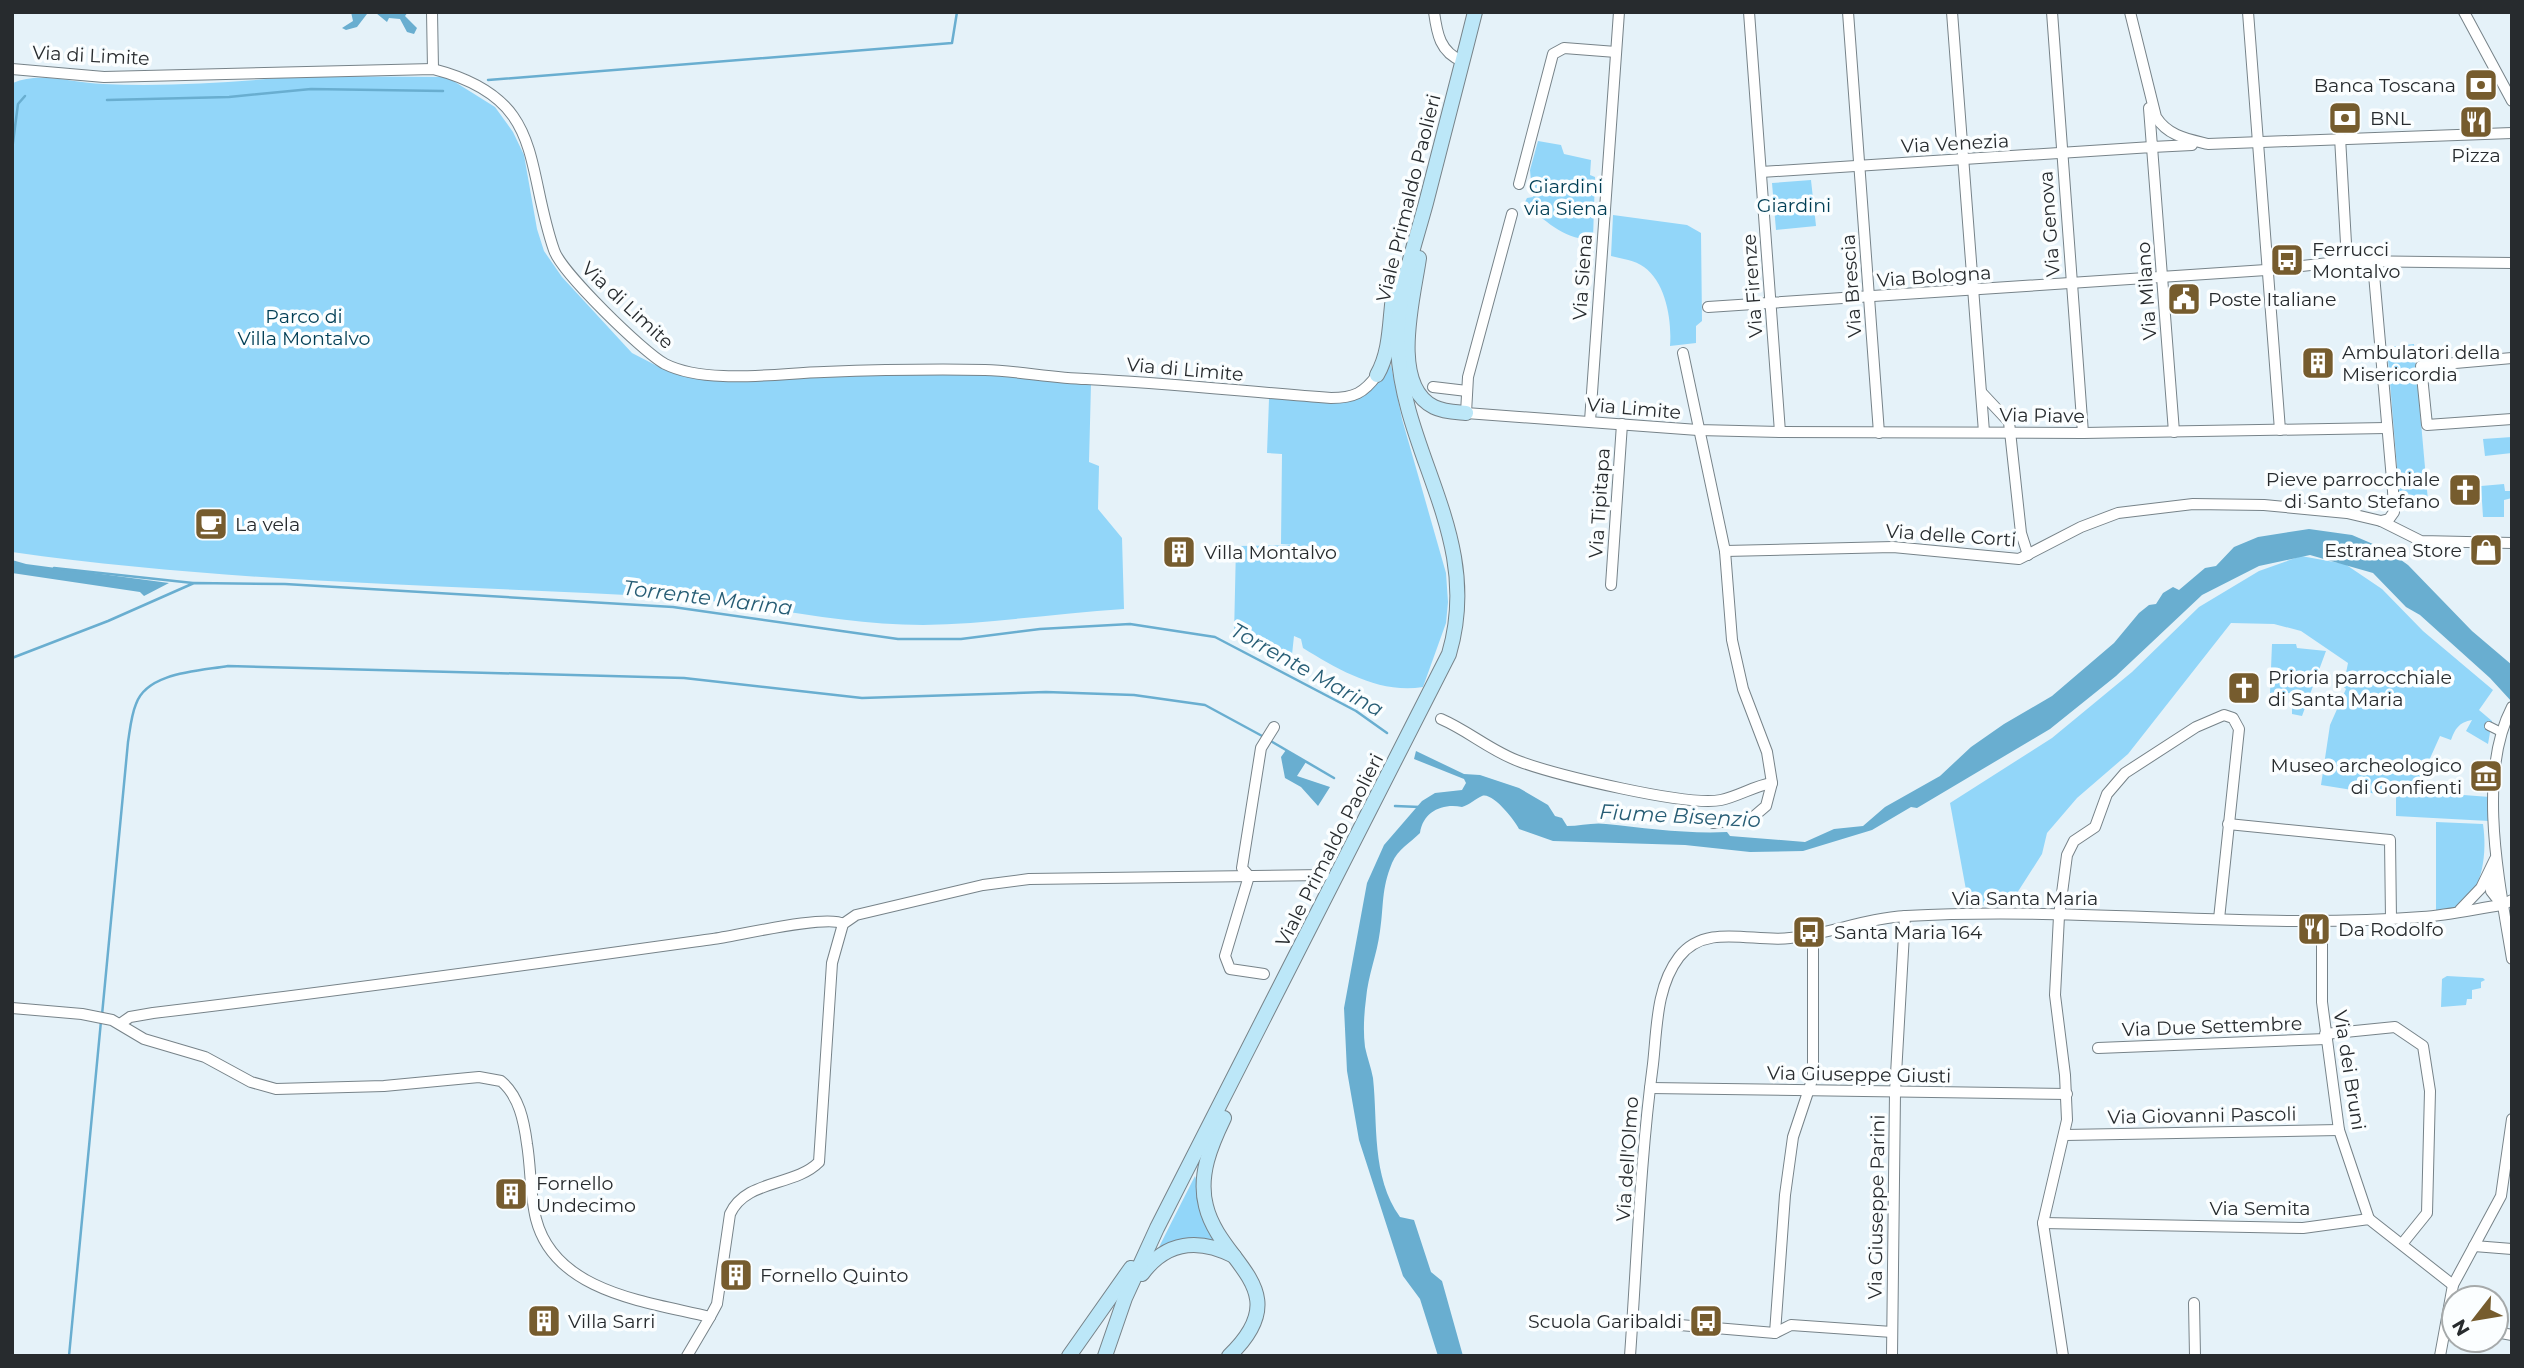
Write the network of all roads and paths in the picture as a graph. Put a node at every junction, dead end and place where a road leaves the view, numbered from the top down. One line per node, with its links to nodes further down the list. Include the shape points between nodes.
1 (432, 12): 15 (street)
2 (1434, 12): 13 (street, via 1441,44)
3 (1475, 12): 13 (main road, Viale Primaldo Paolieri)
4 (1619, 12): 12 (street, Via Siena)
5 (1749, 12): 26 (street, Via Firenze)
6 (1848, 12): 25 (street, Via Brescia)
7 (1952, 12): 24 (street)
8 (2053, 12): 23 (street, Via Genova)
9 (2130, 12): 16 (street)
10 (2248, 12): 20 (street)
11 (2464, 12): 17 (street)
12 (1616, 52): 27 (street, via 1564,48 1553,54); 48 (street, Via Siena)
13 (1462, 61): 29 (main road, Viale Primaldo Paolieri)
14 (12, 69): 15 (street, Via di Limite, via 104,77)
15 (433, 69): 42 (street, Via di Limite, via 478,86 501,103 521,127 533,153 554,252 567,273 665,364 698,372 760,376 989,370 1331,398 1355,396)
16 (2145, 71): 21 (street, via 2160,122 2178,136); 22 (street, Via Milano)
17 (2512, 101)
18 (2512, 133): 19 (street, Via Venezia)
19 (2340, 137): 20 (street, Via Venezia); 30 (street)
20 (2256, 140): 21 (street, Via Venezia); 33 (street)
21 (2207, 144): 22 (street, Via Venezia)
22 (2152, 147): 23 (street, Via Venezia); 34 (street, Via Milano)
23 (2062, 154): 24 (street, Via Venezia); 35 (street, Via Genova)
24 (1964, 160): 25 (street, Via Venezia); 36 (street)
25 (1860, 166): 26 (street, Via Venezia); 37 (street, Via Brescia)
26 (1760, 172): 38 (street, Via Firenze)
27 (1519, 184)
28 (1512, 214): 44 (street)
29 (1419, 230): 42 (main road, via 1402,256 1391,301 1386,355); 46 (main road, via 1408,326 1411,369 1429,404); 91 (main road, Viale Primaldo Paolieri, via 1401,300 1398,352 1408,402 1458,566 1458,613 1449,654)
30 (2347, 261): 31 (street, Via Bologna); 33 (street, Via Bologna)
31 (2373, 262): 32 (street, Via Bologna); 50 (street)
32 (2512, 263)
33 (2266, 270): 34 (street, Via Bologna); 52 (street)
34 (2162, 276): 35 (street, Via Bologna); 55 (street, Via Milano)
35 (2071, 283): 36 (street, Via Bologna); 58 (street, Via Genova)
36 (1975, 290): 37 (street, Via Bologna); 45 (street)
37 (1870, 298): 38 (street, Via Bologna); 56 (street, Via Brescia)
38 (1771, 303): 39 (street, Via Bologna); 53 (street, Via Firenze)
39 (1708, 307)
40 (1683, 353): 51 (street)
41 (2512, 358): 47 (street, via 2421,366 2427,425)
42 (1377, 375)
43 (1433, 387): 44 (street)
44 (1467, 391): 46 (street)
45 (1981, 392): 54 (street); 57 (street, via 2009,422)
46 (1466, 413): 48 (street, Via Limite)
47 (2512, 419)
48 (1590, 421): 49 (street, Via Limite)
49 (1622, 424): 51 (street, Via Limite); 63 (street, Via Tipitapa)
50 (2386, 428): 52 (street, Via Piave); 59 (street, via 2393,512)
51 (1698, 430): 53 (street, Via Piave); 61 (street, Via Limite)
52 (2280, 430): 55 (street, Via Piave)
53 (1780, 432): 56 (street, Via Piave)
54 (1984, 432): 56 (street, Via Piave); 57 (street, Via Piave)
55 (2174, 432): 58 (street, Via Piave)
56 (1879, 433)
57 (2010, 433): 58 (street, Via Piave); 62 (street, via 2021,533)
58 (2083, 433)
59 (2381, 521): 60 (street, Via delle Corti, via 2421,541); 62 (street, Via delle Corti, via 2296,508 2135,509 2098,520)
60 (2512, 543)
61 (1725, 551): 62 (street, Via delle Corti, via 1893,547 2019,559); 69 (street, Via Limite, via 1732,640 1767,751)
62 (2028, 555)
63 (1611, 585)
64 (2510, 710): 68 (street)
65 (1441, 719): 69 (street, via 1522,762 1620,787 1698,801 1721,800)
66 (2489, 726): 68 (street)
67 (1274, 727): 73 (street, via 1261,748 1242,867)
68 (2501, 732): 72 (street)
69 (1772, 783): 70 (street, via 1771,795 1760,813 1743,822)
70 (1713, 823)
71 (2228, 824): 78 (street, via 2239,729 2231,716 2216,716 2117,782 2095,827 2069,849); 79 (street); 80 (street, via 2390,840)
72 (2495, 859): 75 (street, via 2490,887); 76 (street, via 2481,888)
73 (1249, 876): 74 (street); 82 (street, via 1029,879 982,885 856,915); 86 (street, via 1224,956 1230,969)
74 (1324, 876)
75 (2507, 902): 76 (street, Via Santa Maria); 84 (street)
76 (2457, 913): 80 (street, Via Santa Maria)
77 (1905, 916): 78 (street, Via Santa Maria); 83 (street, Via Santa Maria); 94 (street, Via Giuseppe Parini)
78 (2059, 916): 79 (street, Via Santa Maria); 95 (street, via 2055,1005)
79 (2219, 919): 81 (street, Via Santa Maria)
80 (2391, 919): 81 (street, Via Santa Maria)
81 (2322, 921): 89 (street, Via dei Bruni)
82 (843, 924): 88 (street, via 836,919 822,920 607,954 153,1013); 110 (street, via 832,963 819,1162 808,1173 751,1192 736,1204 730,1214 717,1304)
83 (1813, 934): 85 (street, Via Santa Maria, via 1781,939 1711,937 1687,949); 93 (street, via 1813,1077)
84 (2512, 959)
85 (1673, 967): 92 (street, Via dell'Olmo, via 1661,997)
86 (1264, 974)
87 (12, 1008): 88 (street)
88 (116, 1022): 110 (street, via 144,1039 205,1057 251,1082 276,1089 479,1077 501,1080 515,1098 524,1122 537,1220 558,1257 582,1278 608,1291)
89 (2326, 1037): 90 (street, Via Due Settembre); 97 (street, Via dei Bruni); 102 (street, Via Due Settembre, via 2395,1027 2423,1046 2430,1091 2427,1213)
90 (2098, 1048)
91 (1247, 1054): 101 (main road, Viale Primaldo Paolieri); 105 (main road, via 1204,1176 1210,1219)
92 (1650, 1088): 93 (street, Via Giuseppe Giusti); 111 (street, Via dell'Olmo)
93 (1808, 1091): 94 (street, Via Giuseppe Giusti); 113 (street, via 1793,1137 1786,1183)
94 (1895, 1092): 95 (street, Via Giuseppe Giusti); 112 (street, Via Giuseppe Parini)
95 (2067, 1094): 98 (street)
96 (2512, 1119): 103 (street, via 2501,1196)
97 (2339, 1130): 98 (street, Via Giovanni Pascoli); 99 (street, Via dei Bruni)
98 (2065, 1135): 100 (street)
99 (2369, 1219): 100 (street, Via Semita, via 2303,1228); 102 (street)
100 (2043, 1223): 120 (street)
101 (1152, 1239): 108 (main road, Viale Primaldo Paolieri); 115 (main road)
102 (2402, 1244): 106 (street)
103 (2474, 1246): 104 (street); 107 (street)
104 (2512, 1249)
105 (1236, 1257): 108 (main road, via 1200,1244 1172,1247 1151,1261); 117 (main road, via 1253,1282 1256,1311 1245,1338)
106 (2452, 1284)
107 (2454, 1284)
108 (1125, 1298): 116 (main road, Viale Primaldo Paolieri)
109 (2194, 1303): 121 (street)
110 (710, 1317): 114 (street)
111 (1633, 1321): 113 (street); 118 (street, Via dell'Olmo)
112 (1892, 1332): 113 (street, via 1791,1325); 119 (street, Via Giuseppe Parini)
113 (1775, 1333)
114 (687, 1356)
115 (1069, 1356)
116 (1105, 1356)
117 (1229, 1356)
118 (1630, 1356)
119 (1892, 1356)
120 (2063, 1356)
121 (2194, 1356)

